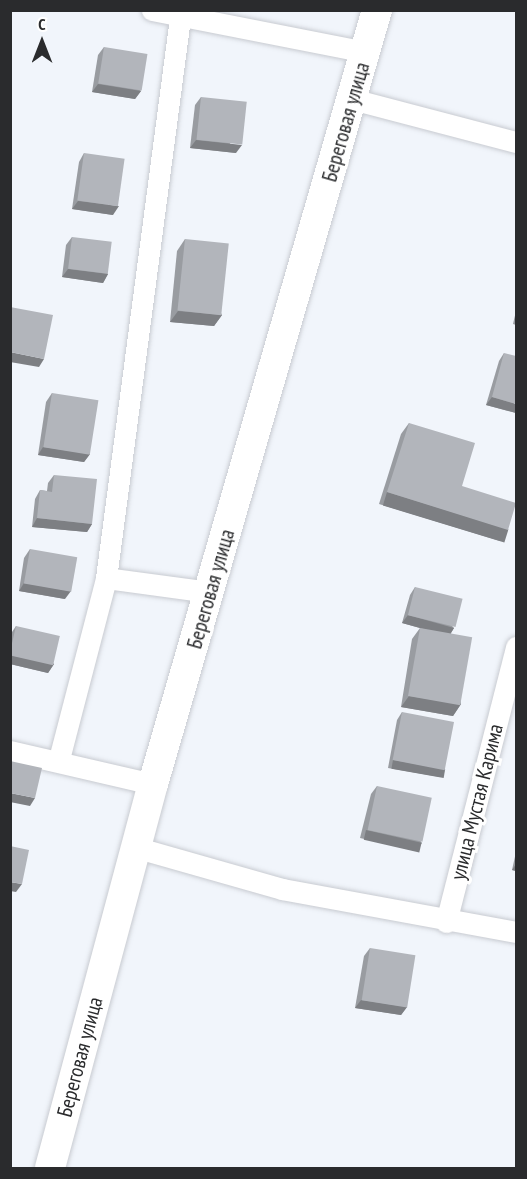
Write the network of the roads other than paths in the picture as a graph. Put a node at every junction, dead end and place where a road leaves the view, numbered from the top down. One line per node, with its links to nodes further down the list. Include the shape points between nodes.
1 (153, 10): 3 (street)
2 (377, 10): 4 (main road, Береговая улица)
3 (181, 13): 4 (street); 7 (street)
4 (366, 52): 5 (main road, Береговая улица)
5 (352, 99): 6 (street); 8 (main road, Береговая улица)
6 (516, 142)
7 (106, 578): 8 (street); 11 (street)
8 (210, 592): 12 (main road, Береговая улица)
9 (516, 647): 14 (street, улица Мустая Карима)
10 (10, 751): 11 (street)
11 (59, 759): 12 (street)
12 (153, 784): 13 (main road, Береговая улица)
13 (138, 848): 14 (street, via 282,889); 16 (main road, Береговая улица)
14 (446, 922): 15 (street)
15 (516, 932)
16 (50, 1168)

